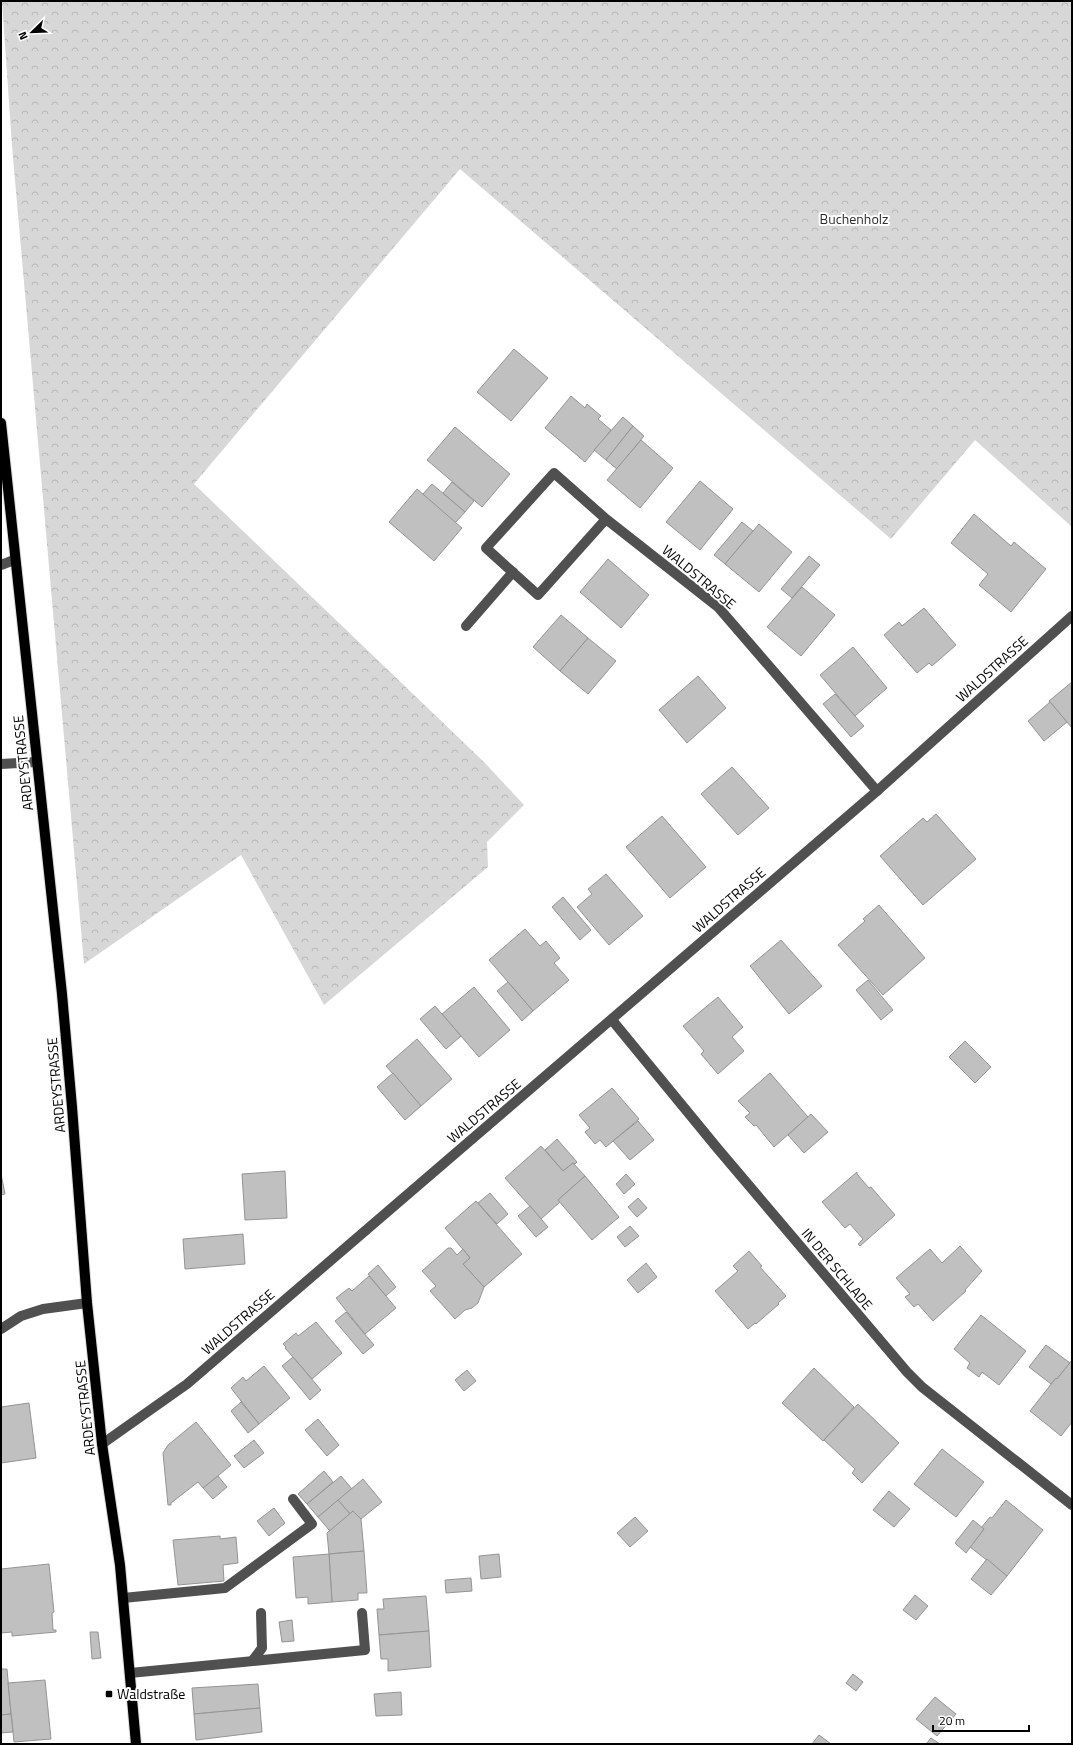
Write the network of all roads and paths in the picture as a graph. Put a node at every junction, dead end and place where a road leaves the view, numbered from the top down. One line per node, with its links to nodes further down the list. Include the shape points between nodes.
1 (1, 423): 3 (main road, ARDEYSTRASSE)
2 (606, 520): 5 (street, WALDSTRASSE, via 538,595); 5 (street, WALDSTRASSE, via 554,473 486,548); 10 (street, WALDSTRASSE, via 718,607)
3 (14, 560): 4 (street); 8 (main road, ARDEYSTRASSE)
4 (1, 565)
5 (513, 572): 7 (street)
6 (1072, 616): 10 (street, WALDSTRASSE)
7 (466, 626)
8 (36, 762): 9 (street); 12 (main road, ARDEYSTRASSE, via 62,994)
9 (1, 764)
10 (877, 791): 11 (street, WALDSTRASSE)
11 (612, 1020): 14 (street, WALDSTRASSE, via 187,1384); 16 (street, IN DER SCHLADE, via 723,1156 907,1372 922,1387)
12 (87, 1303): 13 (street, via 43,1309 21,1316); 14 (main road, ARDEYSTRASSE)
13 (1, 1329)
14 (102, 1444): 17 (main road, ARDEYSTRASSE)
15 (293, 1499): 17 (street, via 312,1524 225,1588)
16 (1072, 1505)
17 (123, 1598): 21 (main road, ARDEYSTRASSE)
18 (260, 1613): 20 (street, via 262,1648)
19 (362, 1613): 20 (street, via 365,1650)
20 (253, 1660): 21 (street)
21 (130, 1673): 22 (main road, ARDEYSTRASSE)
22 (136, 1744)

